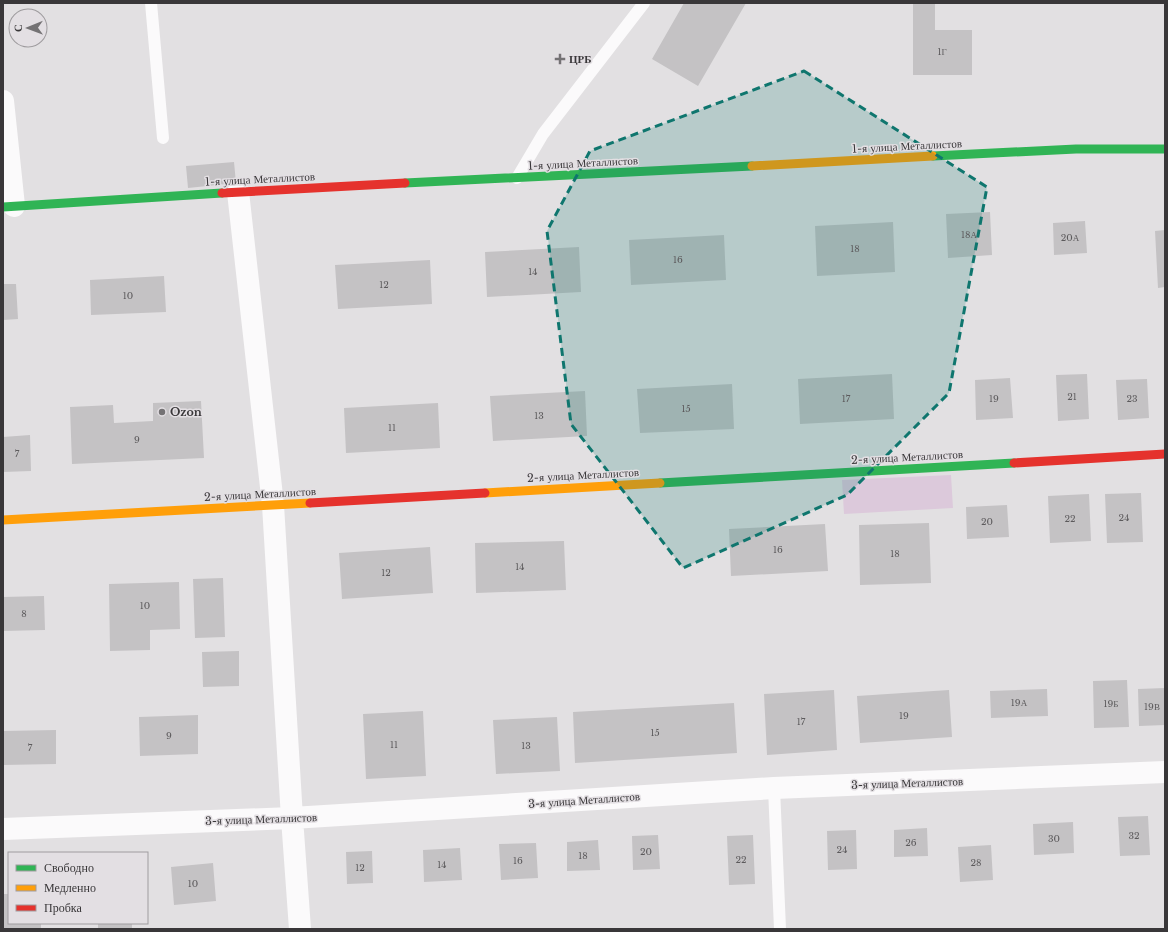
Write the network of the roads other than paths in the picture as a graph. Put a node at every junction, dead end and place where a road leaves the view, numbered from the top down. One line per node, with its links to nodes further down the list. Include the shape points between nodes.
1 (151, 3): 4 (lane)
2 (644, 3): 6 (lane, via 543,134)
3 (3, 101): 8 (street)
4 (163, 138)
5 (1165, 149): 6 (street, 1-я улица Металлистов, via 1076,149)
6 (517, 178): 7 (street, 1-я улица Металлистов)
7 (238, 192): 8 (street, 1-я улица Металлистов); 10 (street)
8 (9, 207)
9 (1165, 454): 10 (street, 2-я улица Металлистов)
10 (273, 505): 11 (street, 2-я улица Металлистов); 14 (street)
11 (3, 520)
12 (1165, 772): 13 (street, 3-я улица Металлистов)
13 (774, 788): 14 (street, 3-я улица Металлистов); 17 (lane)
14 (292, 818): 15 (street, 3-я улица Металлистов); 16 (street)
15 (3, 829)
16 (300, 929)
17 (780, 929)

